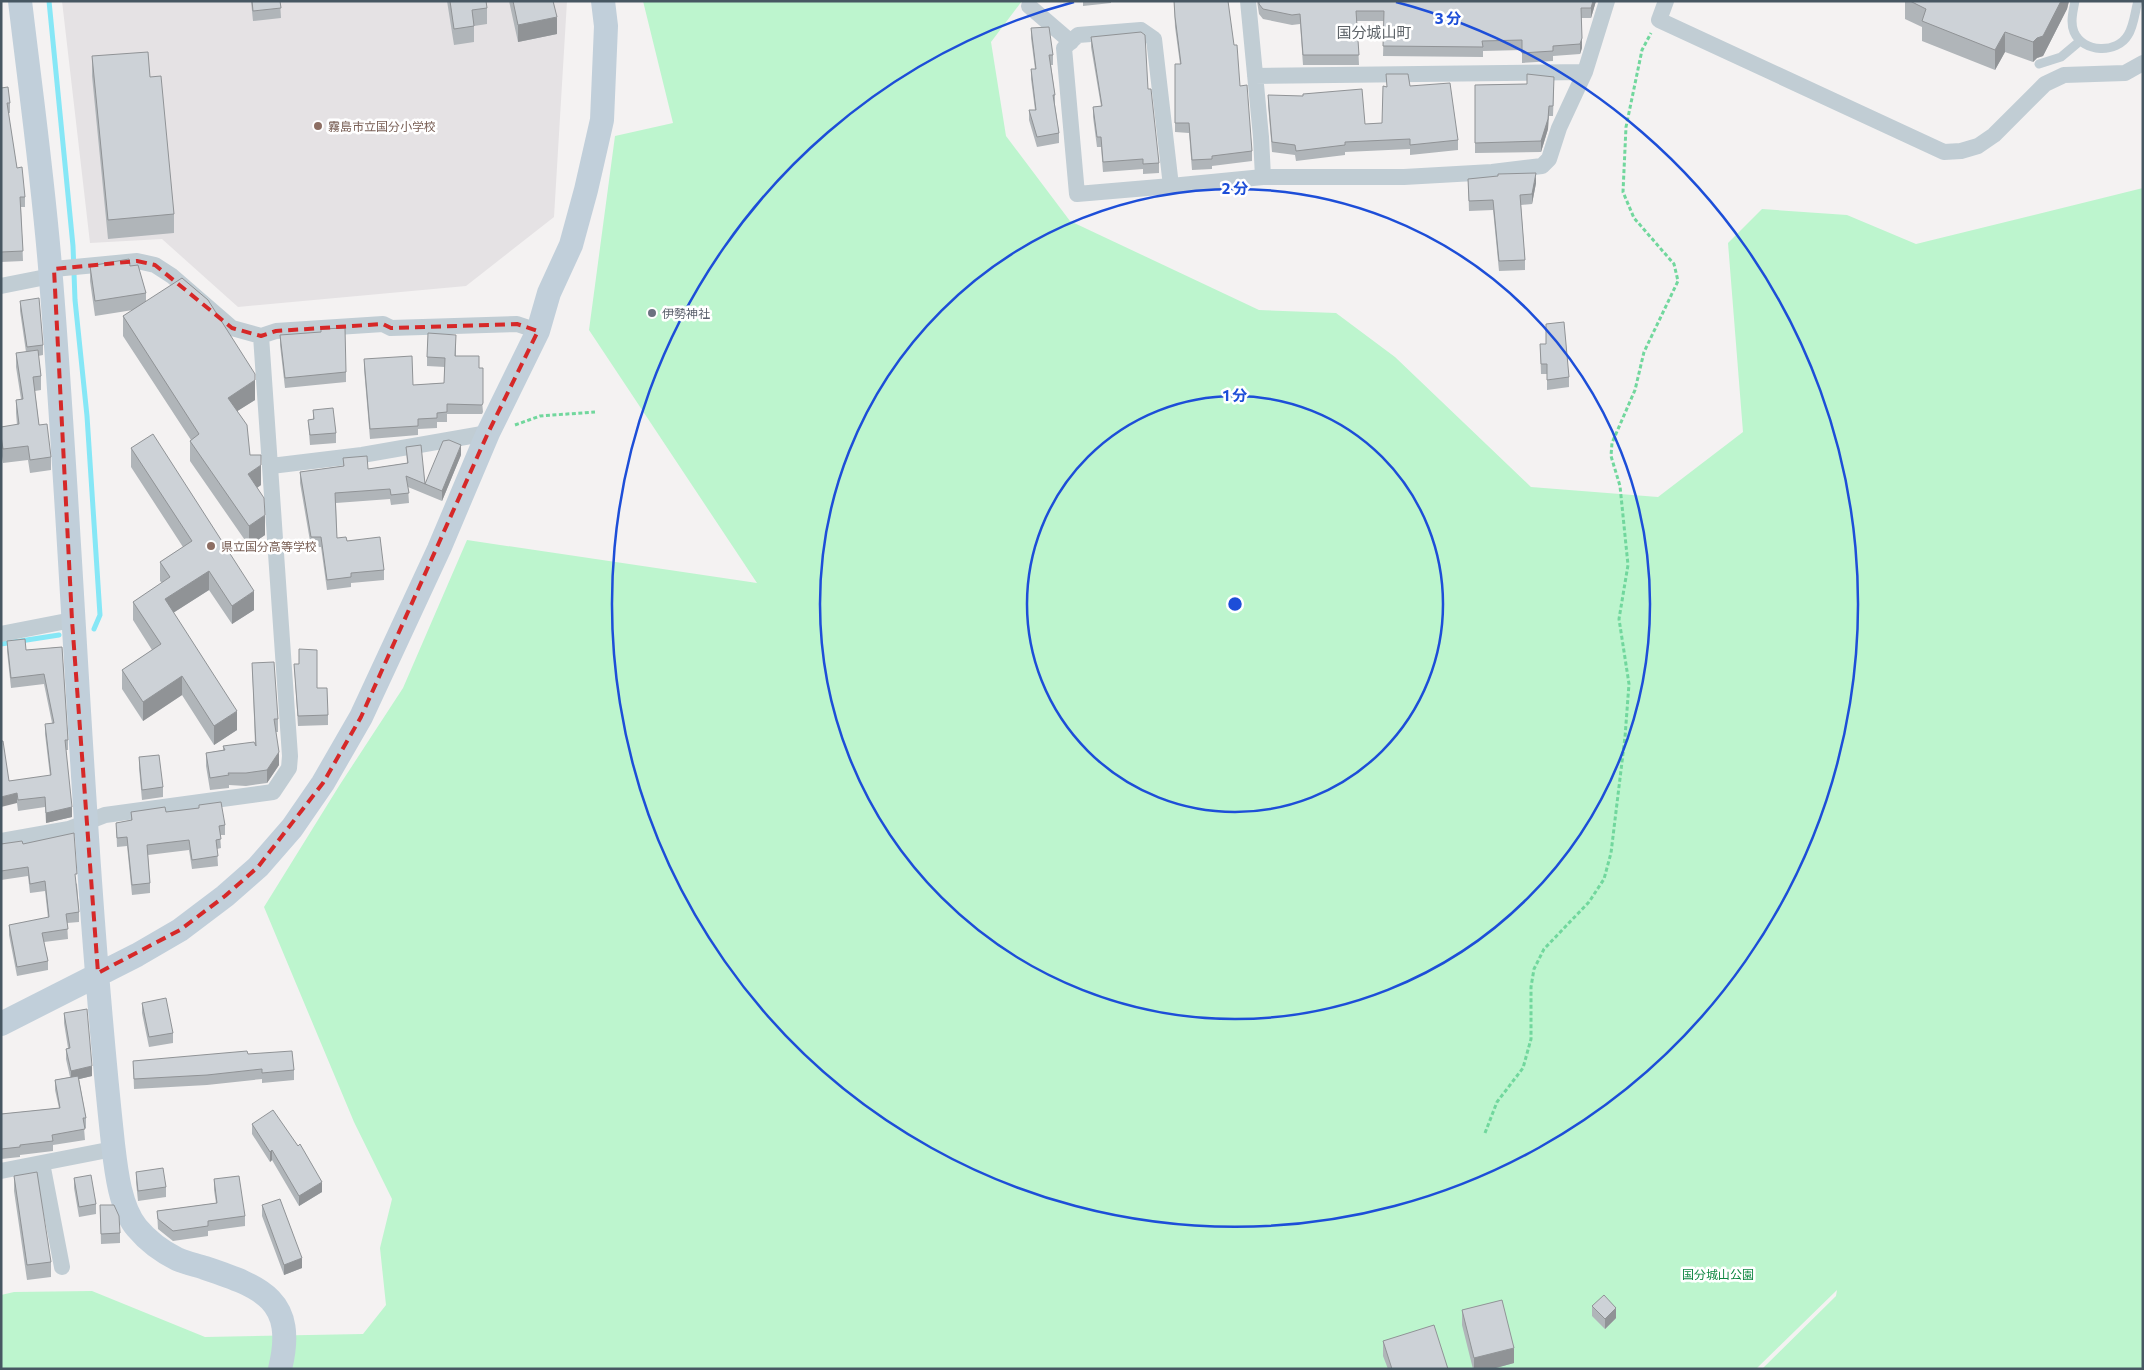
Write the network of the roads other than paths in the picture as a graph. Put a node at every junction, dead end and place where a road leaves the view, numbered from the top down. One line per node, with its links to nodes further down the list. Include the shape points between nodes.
1 (20, 1): 17 (street)
2 (603, 1): 19 (street, via 606,26 602,120 571,245 549,293)
3 (1248, 1): 14 (street)
4 (1607, 1): 13 (street)
5 (1666, 1): 11 (street, via 1659,20 1944,152 1978,146 2004,126 2044,84 2064,75 2125,73)
6 (2075, 1): 9 (lane, via 2072,15)
7 (2138, 1): 9 (lane, via 2129,34 2120,44 2088,47)
8 (1029, 6): 10 (street)
9 (2080, 41): 12 (lane, via 2061,57)
10 (1071, 42): 16 (street, via 1078,35 1141,30 1154,39); 16 (street, via 1064,48 1077,194)
11 (2143, 63)
12 (2039, 64)
13 (1585, 72): 14 (street); 15 (street, via 1559,128 1549,159 1542,166 1404,177)
14 (1255, 76): 15 (street)
15 (1262, 177): 16 (street)
16 (1171, 186)
17 (54, 272): 18 (street); 20 (street, via 137,261 155,265 232,328); 23 (street)
18 (1, 286)
19 (538, 331): 20 (street, via 517,324 390,328 383,324 276,331); 21 (street)
20 (261, 336): 22 (street)
21 (488, 433): 22 (street, via 362,455); 27 (street, via 361,718 292,828 258,867 180,930)
22 (271, 466): 25 (street, via 289,768 273,792 105,815)
23 (72, 620): 24 (street); 25 (street)
24 (1, 634)
25 (87, 821): 26 (street, via 69,828); 27 (street)
26 (1, 841)
27 (98, 973): 28 (street); 29 (street)
28 (1, 1024)
29 (113, 1149): 30 (street); 33 (street, via 126,1211 149,1240 177,1259 225,1275 271,1298 283,1323 285,1339)
30 (42, 1164): 31 (street); 32 (street)
31 (1, 1172)
32 (62, 1267)
33 (280, 1369)

